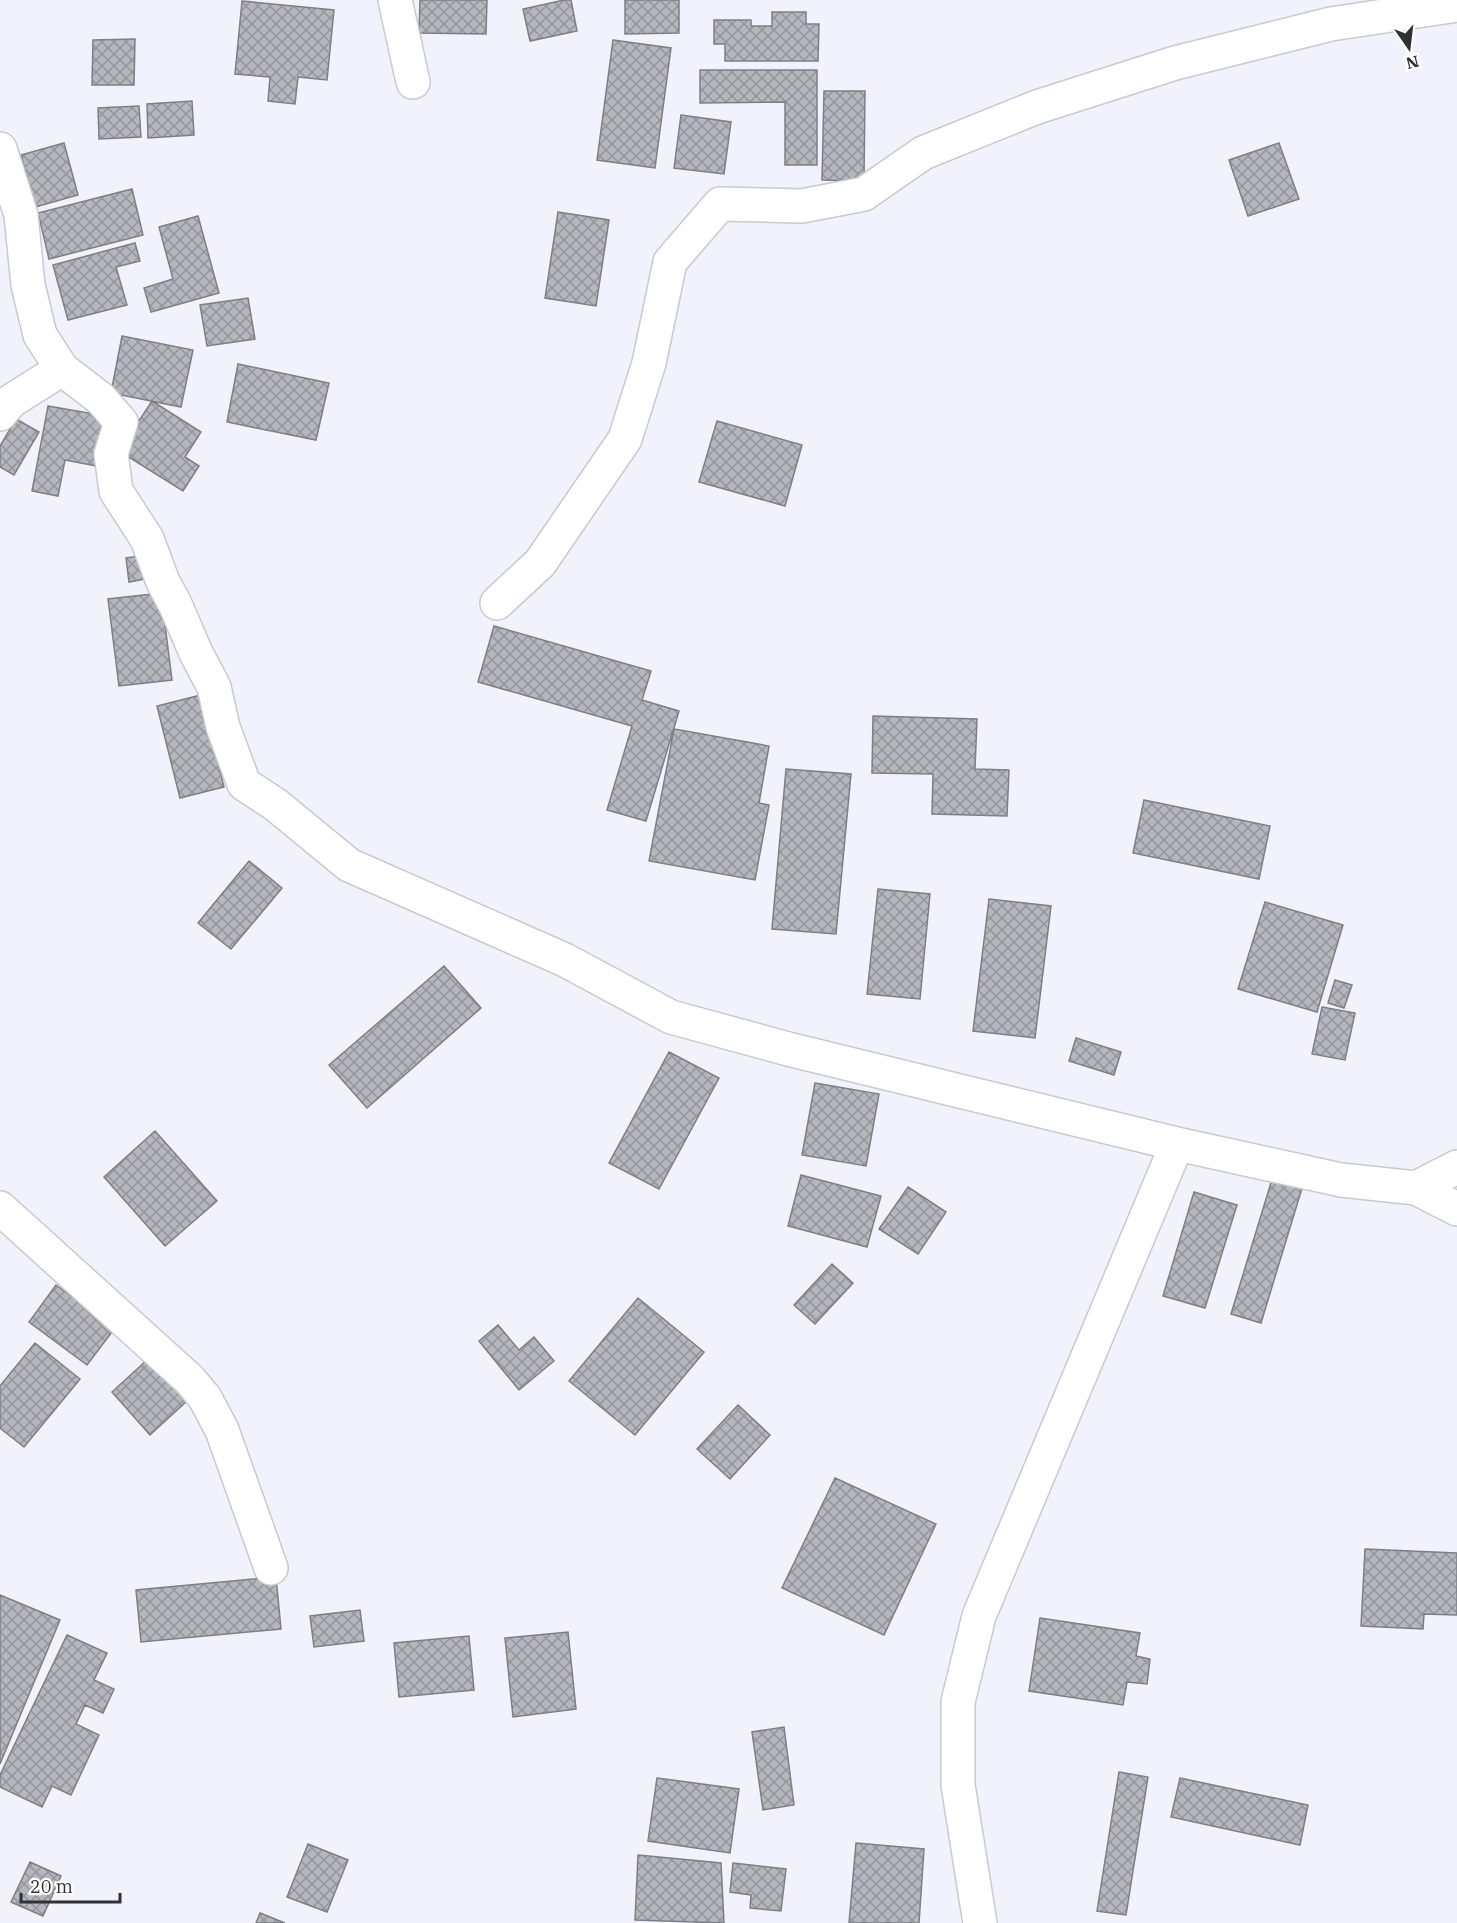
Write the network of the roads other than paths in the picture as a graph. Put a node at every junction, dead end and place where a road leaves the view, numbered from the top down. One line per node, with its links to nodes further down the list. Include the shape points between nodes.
1 (395, 0): 3 (street)
2 (1457, 5): 7 (street, via 1331,24 1154,70 1037,107 923,153 864,194 802,206 720,204 670,262 649,363 625,439 540,563)
3 (413, 82)
4 (0, 149): 5 (street, via 21,215 28,285 40,335)
5 (62, 369): 6 (street, via 11,401); 8 (street, via 101,399 121,422 111,454 116,491 147,539 163,582 214,687 223,727 244,784 349,865 564,960 671,1017)
6 (0, 414)
7 (497, 603)
8 (1177, 1144): 10 (street, via 1341,1180); 14 (street, via 979,1616 958,1702 958,1785)
9 (1457, 1167): 10 (street)
10 (1416, 1188): 12 (street)
11 (0, 1208): 13 (street, via 190,1380 205,1398 222,1430)
12 (1457, 1209)
13 (271, 1568)
14 (980, 1923)

